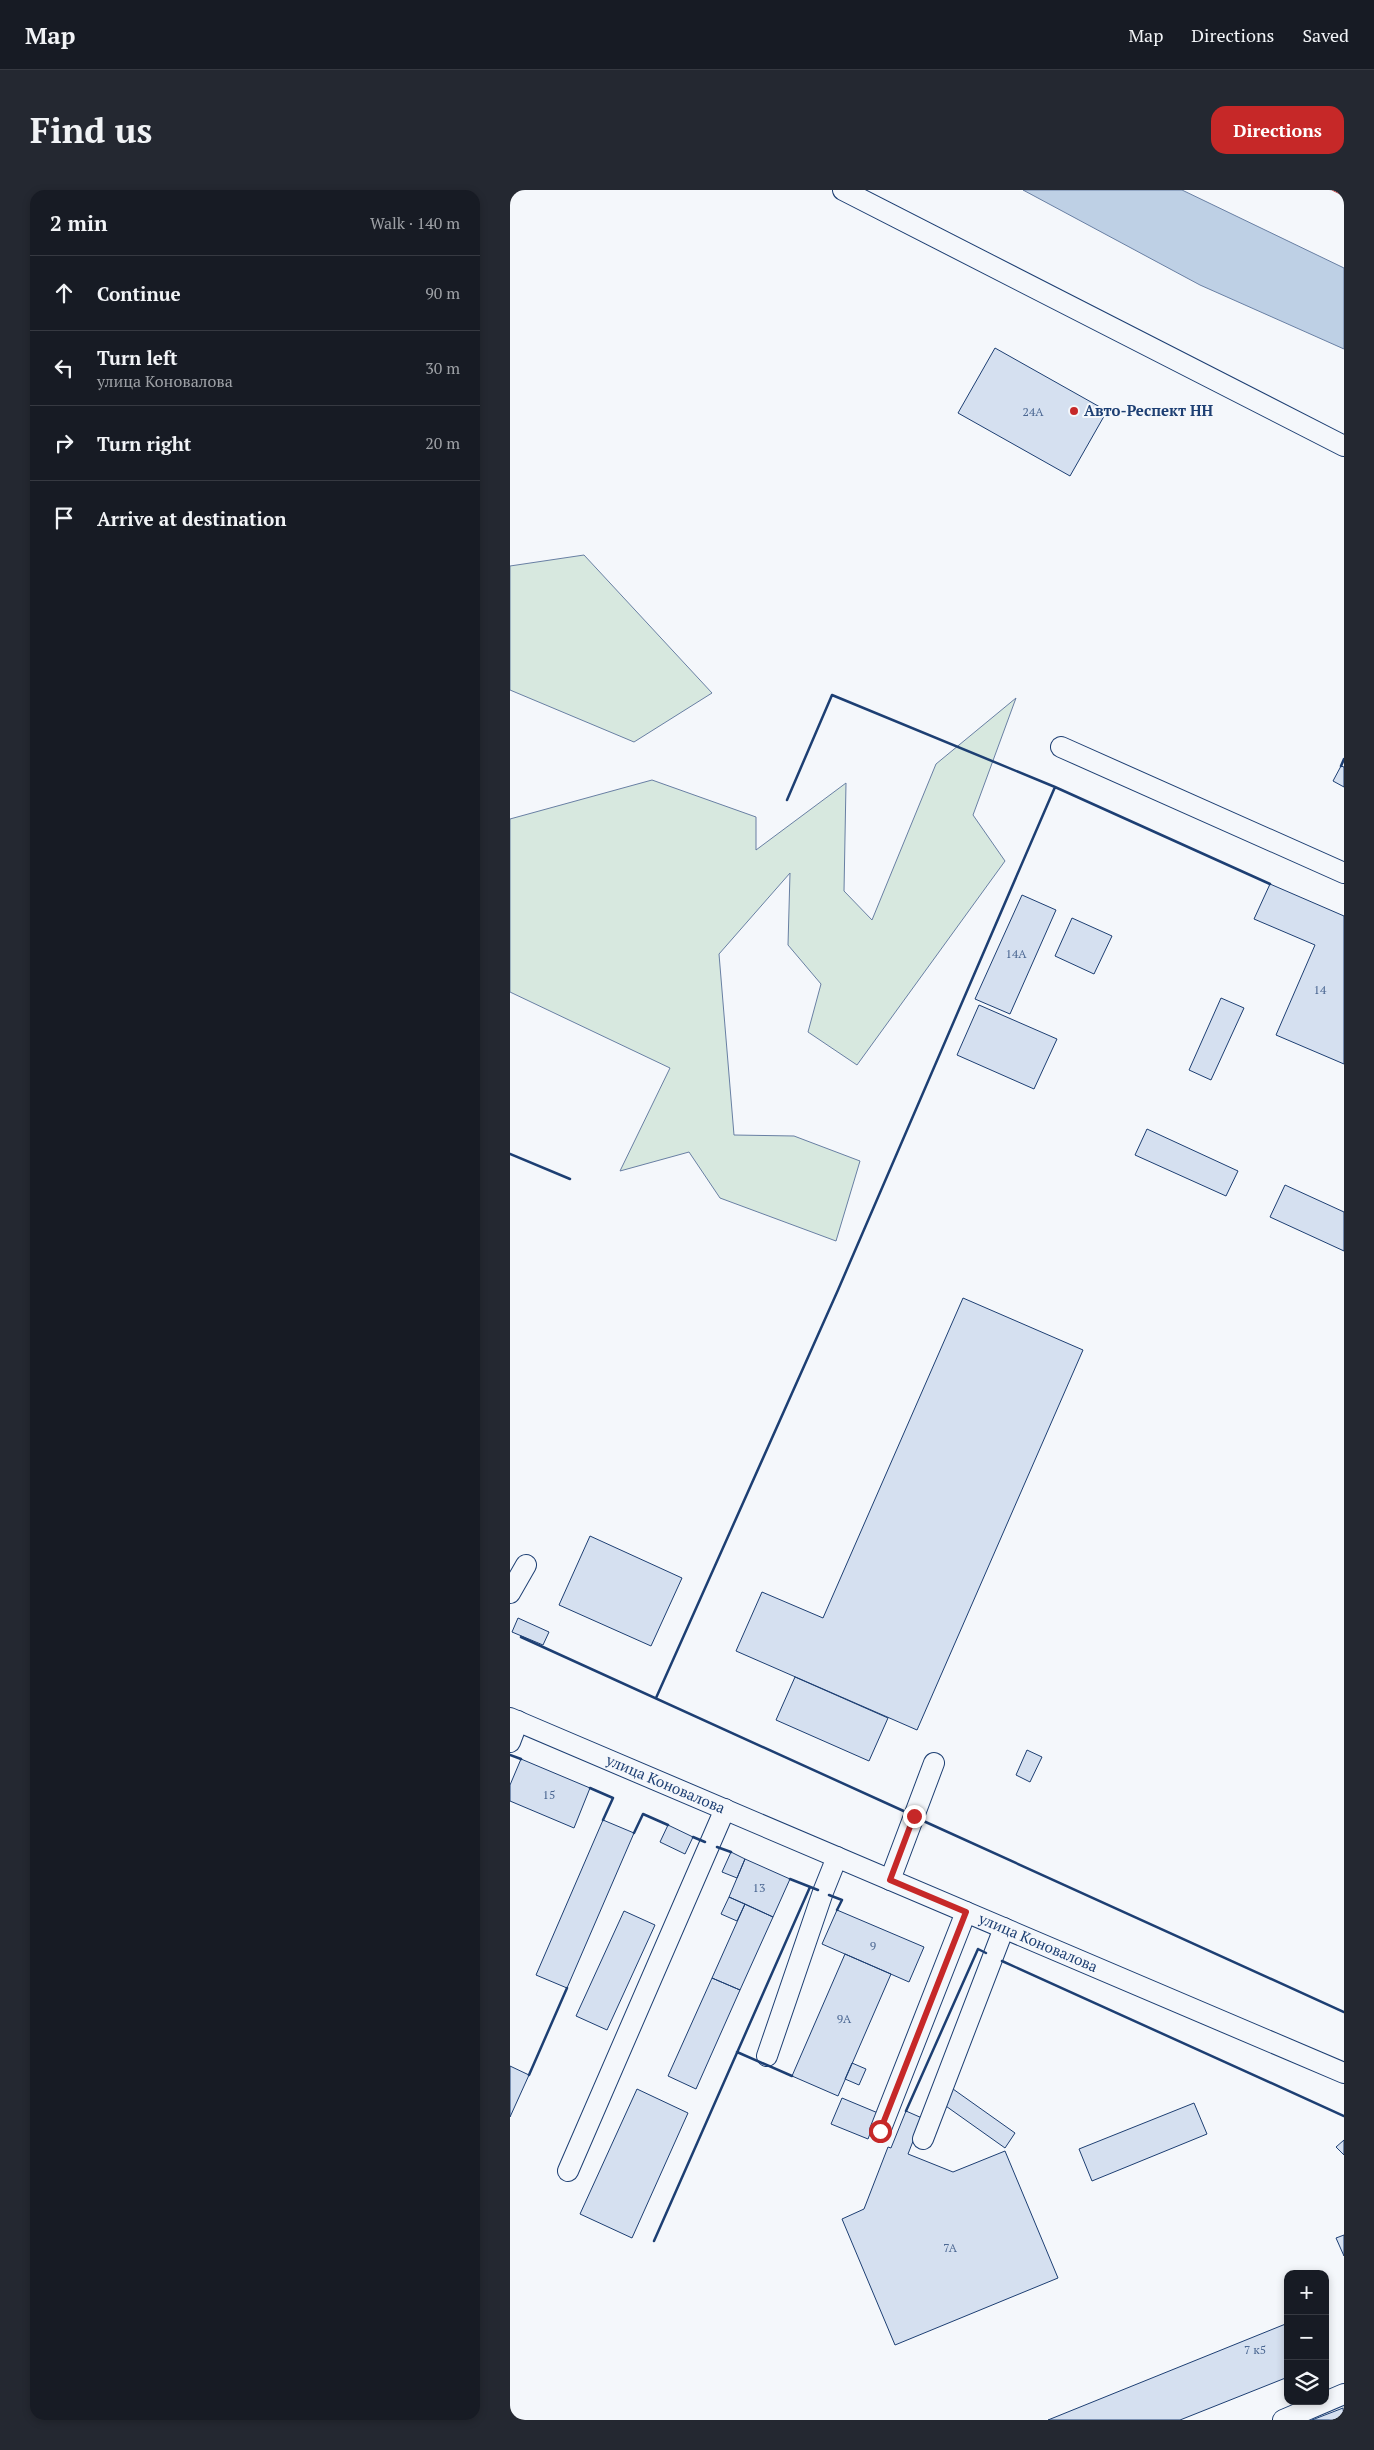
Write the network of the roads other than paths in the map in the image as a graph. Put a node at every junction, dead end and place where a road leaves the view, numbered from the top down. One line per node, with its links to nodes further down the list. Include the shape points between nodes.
1 (843, 190): 2 (street)
2 (1344, 446)
3 (1061, 747): 4 (street)
4 (1344, 873)
5 (526, 1565): 6 (street)
6 (510, 1593)
7 (514, 1720): 8 (street); 10 (street, улица Коновалова)
8 (510, 1742)
9 (934, 1763): 12 (street)
10 (725, 1809): 11 (street, улица Коновалова); 19 (street)
11 (837, 1857): 12 (street, улица Коновалова); 15 (street)
12 (890, 1880): 13 (street, улица Коновалова)
13 (966, 1912): 14 (street, улица Коновалова); 17 (street)
14 (1004, 1928): 16 (street, улица Коновалова); 18 (street)
15 (767, 2056)
16 (1344, 2073)
17 (880, 2131)
18 (923, 2139)
19 (568, 2171)
20 (1344, 2394): 21 (street)
21 (1283, 2420)

